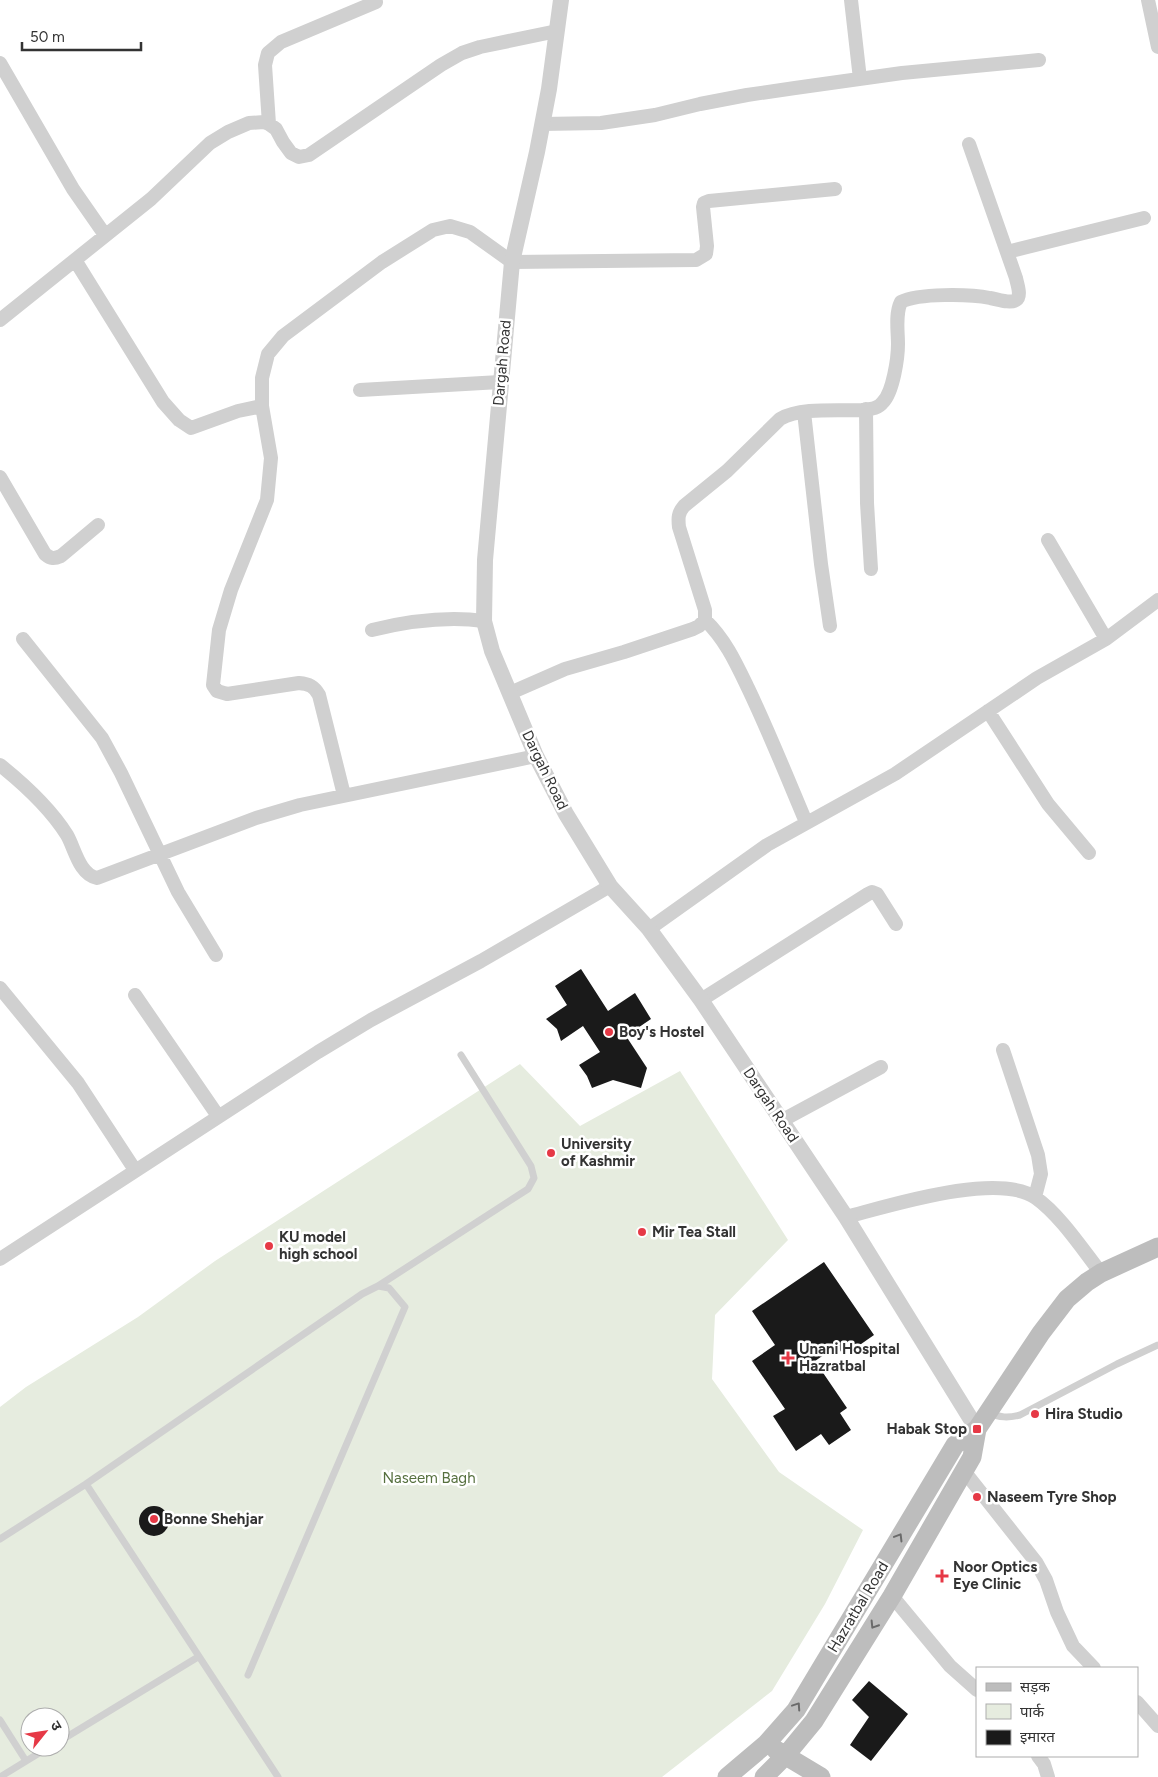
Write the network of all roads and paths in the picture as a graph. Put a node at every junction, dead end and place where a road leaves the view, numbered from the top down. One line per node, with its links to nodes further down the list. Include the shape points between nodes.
1 (561, 0): 5 (street, Dargah Road)
2 (851, 0): 9 (street)
3 (1148, 0): 6 (street)
4 (376, 2): 10 (street, via 281,42 268,52 265,65)
5 (557, 31): 10 (street, via 462,53 309,155 299,157 291,153 276,129); 11 (street, Dargah Road)
6 (1158, 48)
7 (1039, 60): 9 (street, via 902,72)
8 (0, 63): 15 (street, via 72,189)
9 (860, 79): 11 (street, via 747,95 608,122)
10 (269, 124): 15 (street, via 249,123 210,143 151,199)
11 (542, 124): 18 (street, Dargah Road)
12 (969, 144): 16 (street)
13 (835, 189): 18 (street, via 704,203 706,254 696,260)
14 (1144, 218): 16 (street)
15 (106, 235): 17 (street)
16 (1007, 252): 23 (street, via 1019,295 1015,301 960,295 901,302 898,308 898,347 888,395 876,408)
17 (75, 260): 19 (street); 22 (street, via 163,402 179,420 191,428)
18 (512, 262): 20 (street, Dargah Road); 22 (street, via 470,232 450,226 434,230 382,262 283,336 268,354 262,378)
19 (0, 320)
20 (500, 382): 21 (street); 31 (street, Dargah Road, via 485,560)
21 (360, 390)
22 (262, 406): 40 (street, via 272,458 267,500 231,590 215,657 213,684 217,691 227,694 299,683 315,688)
23 (866, 409): 24 (street); 28 (street, via 866,503)
24 (804, 412): 30 (street, via 780,419 679,512 679,527 705,610); 32 (street)
25 (0, 477): 26 (street, via 50,558 61,556)
26 (98, 525)
27 (1048, 540): 35 (street)
28 (871, 569)
29 (1158, 600): 35 (street)
30 (705, 620): 36 (street, via 699,626 565,669); 41 (street, via 728,648)
31 (484, 621): 33 (street, via 443,619); 36 (street, Dargah Road, via 492,651)
32 (830, 626)
33 (372, 630)
34 (23, 639): 43 (street, via 102,738)
35 (1106, 639): 37 (street)
36 (510, 693): 38 (street, Dargah Road)
37 (988, 710): 41 (street, via 895,774); 42 (street, via 1048,804)
38 (536, 756): 40 (street); 44 (street, Dargah Road, via 566,814)
39 (0, 765): 43 (street, via 54,816 83,868 92,877 97,878)
40 (344, 795): 43 (street, via 256,818)
41 (806, 822): 46 (street, via 767,845)
42 (1089, 853)
43 (160, 854): 47 (street, via 178,892)
44 (610, 886): 46 (street, Dargah Road); 54 (street, via 371,1020)
45 (896, 924): 50 (street, via 877,894 872,892)
46 (648, 929): 50 (street, Dargah Road)
47 (216, 955)
48 (0, 988): 56 (street, via 78,1083)
49 (135, 994): 54 (street)
50 (700, 1000): 55 (street, Dargah Road)
51 (1003, 1050): 57 (street, via 1038,1155 1041,1174)
52 (462, 1055): 62 (lane, via 530,1166 534,1178 528,1189)
53 (882, 1067): 55 (street)
54 (218, 1116): 56 (street)
55 (781, 1121): 58 (street, Dargah Road)
56 (135, 1170): 60 (street)
57 (1035, 1197): 58 (street, via 1018,1190 962,1190); 61 (street, via 1052,1212)
58 (846, 1217): 65 (street, Dargah Road)
59 (1157, 1248): 61 (main road, Hazratbal Road)
60 (0, 1259)
61 (1101, 1273): 64 (main road, Hazratbal Road, via 1067,1299)
62 (378, 1286): 67 (lane); 72 (lane, via 389,1288 405,1307)
63 (1158, 1345): 64 (lane, via 1020,1415 1008,1418)
64 (988, 1412): 65 (main road, Hazratbal Road)
65 (977, 1428): 66 (main road, Hazratbal Road, via 972,1457); 78 (main road, Hazratbal Road, one-way to 65, via 796,1710 955,1446)
66 (964, 1471): 69 (main road, Hazratbal Road); 71 (street, via 1036,1562 1073,1646)
67 (86, 1484): 68 (lane); 70 (lane)
68 (0, 1540)
69 (892, 1596): 73 (street, via 950,1666); 79 (main road, Hazratbal Road, one-way to 79, via 814,1721)
70 (198, 1657): 77 (lane); 85 (lane)
71 (1093, 1667)
72 (248, 1675)
73 (976, 1689)
74 (1138, 1703): 76 (street)
75 (0, 1720): 82 (lane)
76 (1158, 1726)
77 (70, 1734)
78 (760, 1750): 79 (main road); 83 (main road); 86 (main road, Hazratbal Road)
79 (786, 1755): 83 (main road, Hazratbal Road); 87 (main road)
80 (33, 1757): 82 (lane)
81 (1039, 1757): 88 (street)
82 (26, 1761): 84 (lane)
83 (773, 1775)
84 (0, 1777)
85 (278, 1777)
86 (727, 1777)
87 (821, 1777)
88 (1048, 1777)

